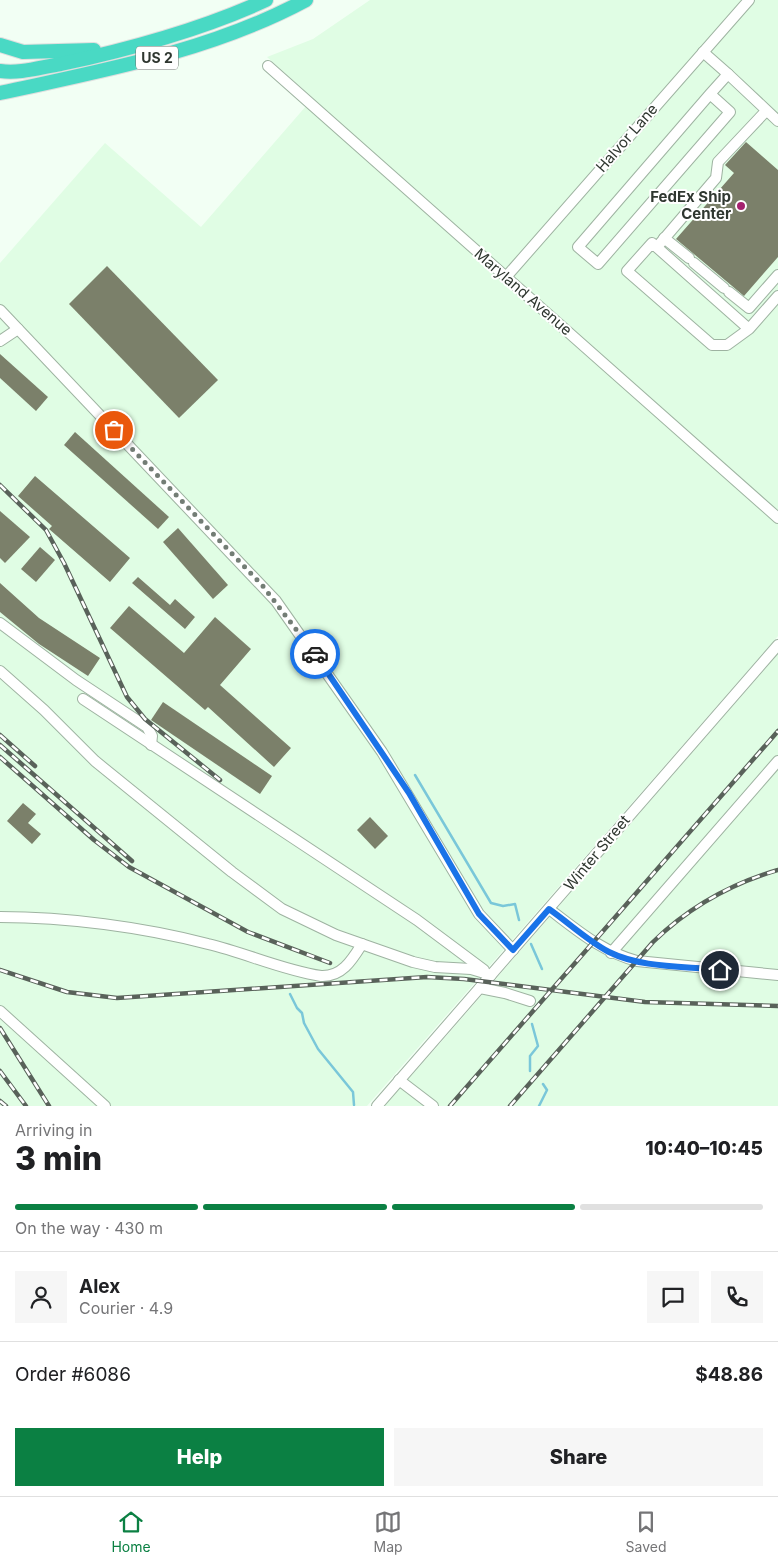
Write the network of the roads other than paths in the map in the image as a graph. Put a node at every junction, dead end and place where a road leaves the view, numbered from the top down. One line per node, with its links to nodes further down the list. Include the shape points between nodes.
1 (266, 0): 5 (highway, US 2, via 202,26)
2 (306, 0): 10 (highway, US 2, via 279,15 202,45 134,65)
3 (749, 0): 6 (street, Halvor Lane)
4 (0, 46): 5 (highway, via 23,52)
5 (130, 48): 8 (highway, US 2, via 35,69)
6 (704, 52): 9 (street); 17 (street, Halvor Lane)
7 (268, 66): 17 (street, Maryland Avenue)
8 (0, 71)
9 (728, 74): 11 (street); 12 (street)
10 (0, 93)
11 (710, 94): 11 (street, via 578,247 598,264 730,112)
12 (766, 111): 13 (street); 14 (street, via 718,162 716,178)
13 (778, 120)
14 (664, 238): 15 (street); 16 (street, via 749,308)
15 (657, 247): 21 (street); 21 (street, via 652,243 627,271 712,345 727,345)
16 (778, 275)
17 (506, 277): 23 (street, Maryland Avenue)
18 (778, 296): 21 (street)
19 (0, 310): 20 (street)
20 (18, 329): 22 (street); 33 (street, via 276,601 409,793 479,914)
21 (749, 329)
22 (0, 341)
23 (778, 518)
24 (0, 623): 28 (street, via 76,680 147,727 152,736)
25 (778, 645): 30 (street, Winter Street)
26 (0, 671): 32 (street, via 95,761 259,893 293,915)
27 (83, 699): 28 (street)
28 (151, 745): 35 (street, via 418,920)
29 (778, 761): 34 (street)
30 (549, 909): 33 (street, Winter Street); 34 (street)
31 (0, 918): 32 (street, via 60,919 158,934 206,943 321,976 341,971)
32 (362, 944): 35 (street, via 428,966 471,969)
33 (513, 950): 35 (street, Winter Street)
34 (611, 953): 36 (street, via 637,961)
35 (491, 975): 37 (street, Winter Street)
36 (778, 975)
37 (480, 988): 38 (street); 40 (street, Winter Street)
38 (530, 1001)
39 (0, 1011): 41 (street)
40 (399, 1080): 42 (street, Winter Street); 43 (street)
41 (105, 1106)
42 (377, 1106)
43 (434, 1106)

